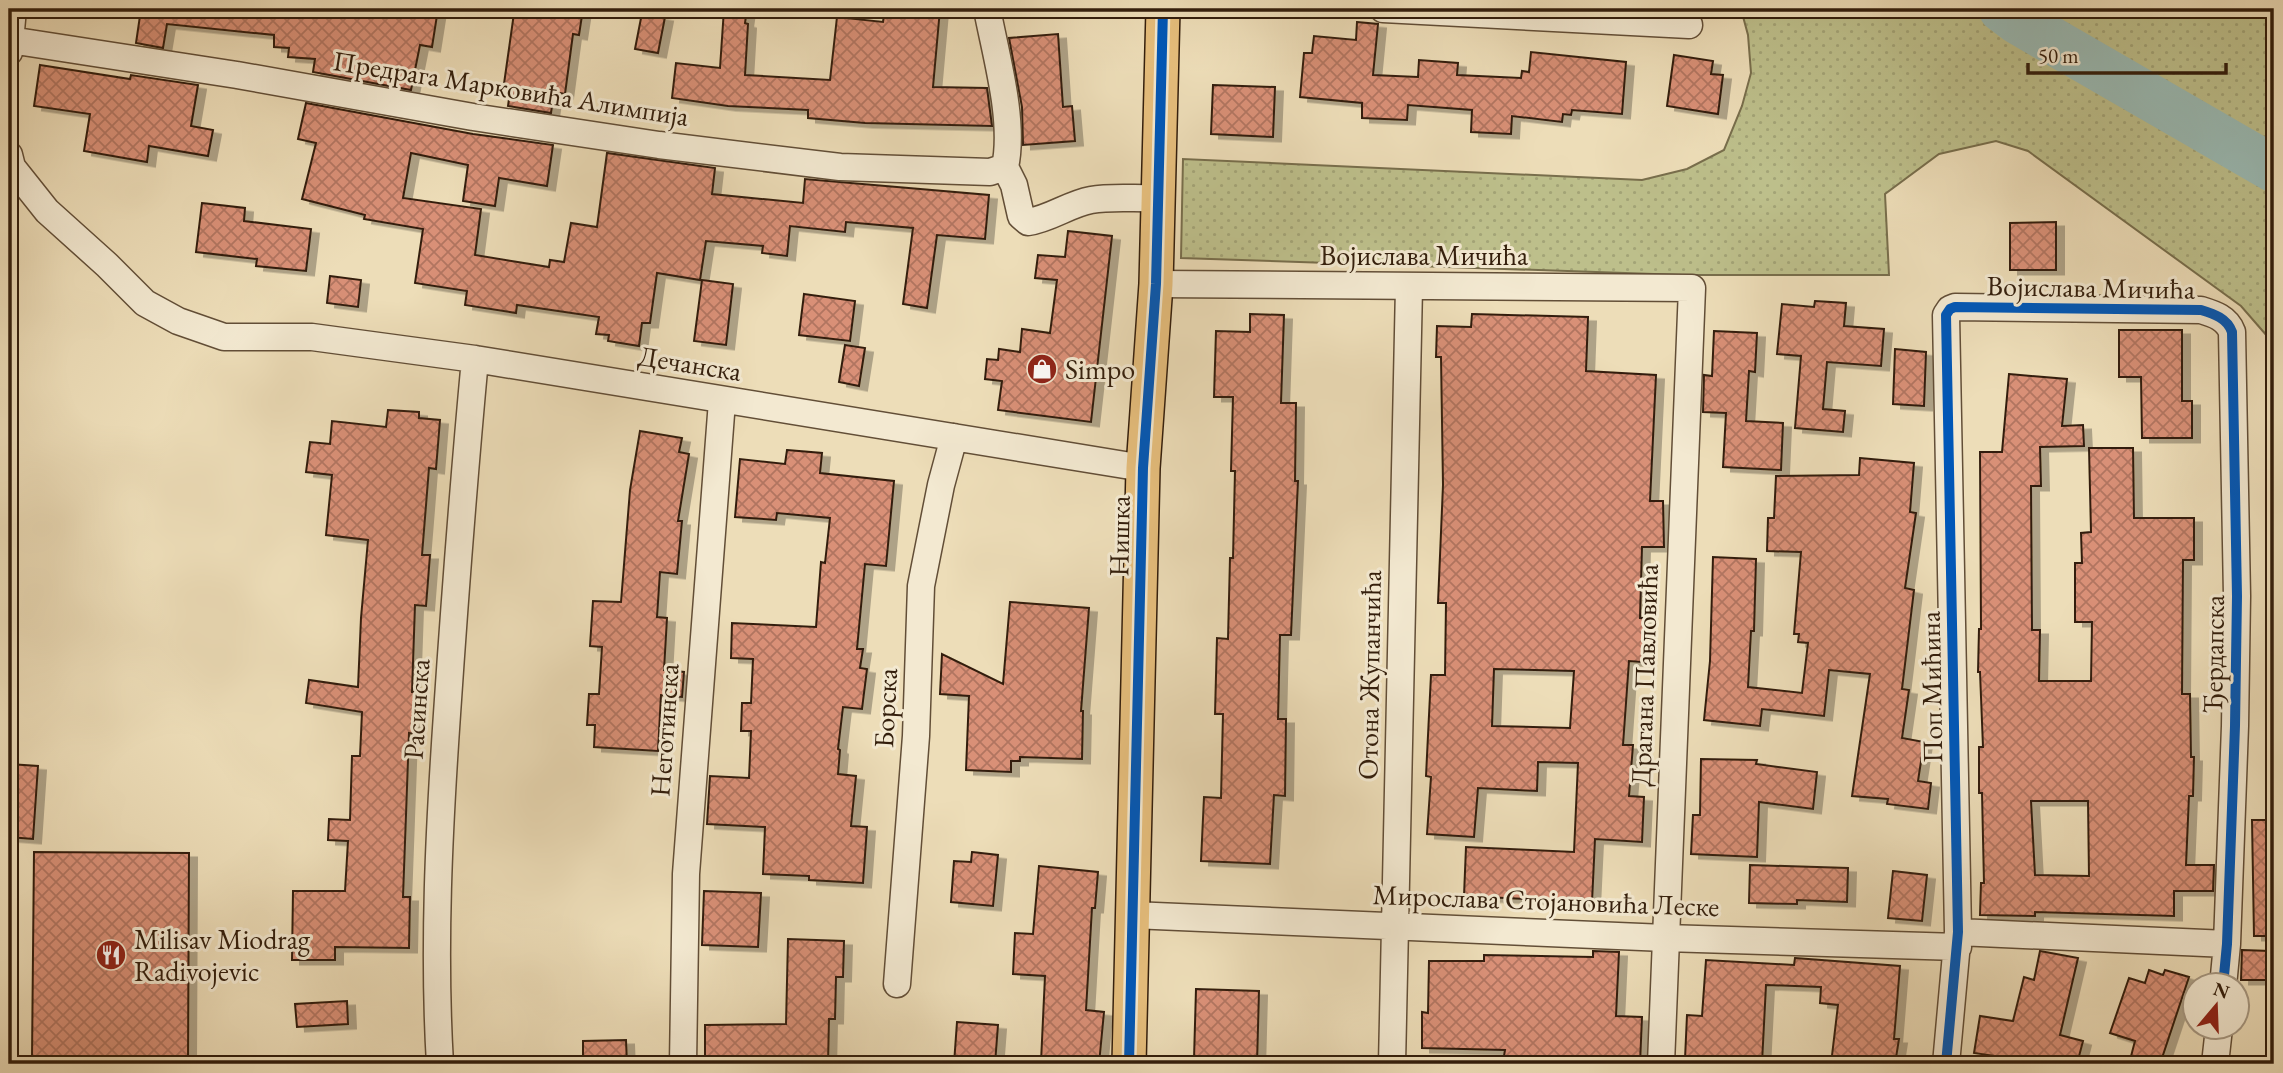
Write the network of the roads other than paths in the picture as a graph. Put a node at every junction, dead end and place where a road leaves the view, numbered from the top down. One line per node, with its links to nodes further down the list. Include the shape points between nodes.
1 (13, 9): 6 (street)
2 (987, 9): 8 (street, via 1006,112 1009,148)
3 (1163, 9): 9 (main road, Нишка)
4 (1383, 9): 5 (street)
5 (1689, 25)
6 (9, 46): 8 (street, Предрага Марковића Алимпија, via 237,75 659,145 841,167 990,172)
7 (9, 155): 15 (street, Дечанска, via 12,167 47,211 145,303 178,321 224,337 312,338)
8 (1005, 167): 9 (street, via 1021,216 1028,222 1091,200)
9 (1158, 198): 10 (main road, Нишка)
10 (1156, 284): 11 (street, Војислава Мичића); 18 (main road, Нишка)
11 (1409, 287): 12 (street, Војислава Мичића); 20 (street, Отона Жупанчића)
12 (1692, 288): 21 (street, Драгана Павловића)
13 (1950, 309): 14 (street, Војислава Мичића, via 2201,310); 22 (street, Поп Мићина, via 1946,328)
14 (2229, 324): 23 (street, Ђердапска, via 2237,597)
15 (475, 359): 16 (street, Дечанска); 27 (street, Расинска, via 442,781 436,992)
16 (722, 401): 17 (street, Дечанска); 28 (street, Неготинска, via 686,874)
17 (954, 437): 18 (street, Дечанска); 25 (street, Борска, via 921,586 916,736)
18 (1143, 468): 19 (main road, Нишка)
19 (1132, 915): 20 (street, Мирослава Стојановића Леске); 29 (main road, Нишка)
20 (1395, 925): 21 (street, Мирослава Стојановића Леске); 30 (street, Отона Жупанчића)
21 (1665, 938): 22 (street, Мирослава Стојановића Леске); 31 (street, Драгана Павловића)
22 (1958, 940): 23 (street, Мирослава Стојановића Леске); 32 (street, Поп Мићина)
23 (2227, 944): 24 (street, Ђердапска)
24 (2224, 972)
25 (897, 984)
26 (2218, 1042): 33 (street)
27 (440, 1064)
28 (683, 1064)
29 (1129, 1064)
30 (1392, 1064)
31 (1661, 1064)
32 (1946, 1064)
33 (2216, 1064)

